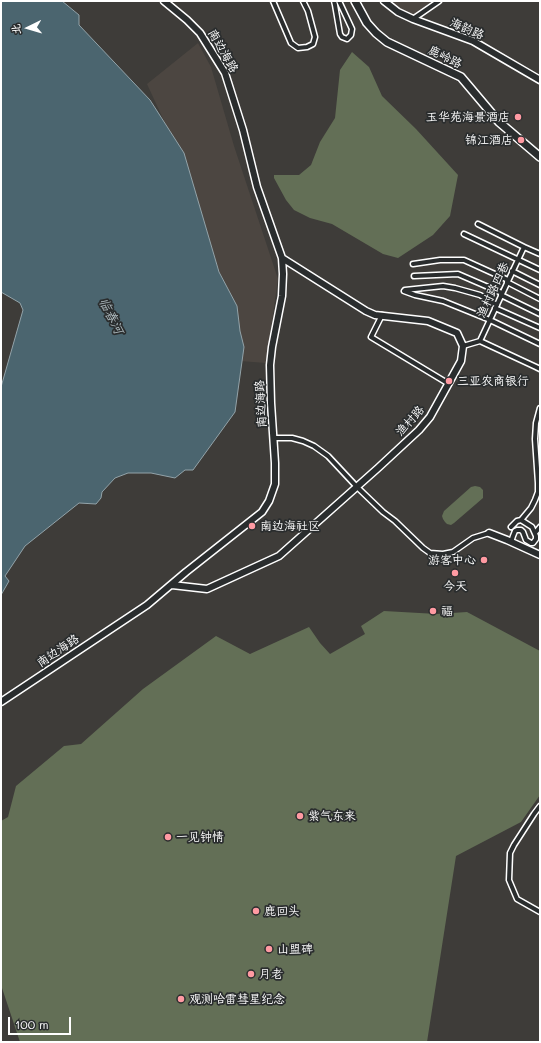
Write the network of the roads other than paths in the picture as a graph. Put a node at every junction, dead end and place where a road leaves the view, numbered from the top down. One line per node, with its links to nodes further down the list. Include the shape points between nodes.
1 (164, 1): 16 (main road, 南边海路, via 200,33 225,73 258,187)
2 (273, 1): 3 (street, via 291,43 298,48 307,48 313,44 315,36)
3 (303, 1)
4 (334, 1): 5 (street, via 340,34 347,39 352,36 352,29)
5 (339, 1)
6 (355, 1): 11 (main road, 鹿岭路, via 367,23 376,33 387,42 461,77 499,122)
7 (384, 1): 9 (main road, 海韵路)
8 (439, 1): 9 (street)
9 (413, 19): 10 (main road, 海韵路, via 473,41)
10 (540, 80)
11 (540, 157)
12 (478, 224): 14 (street)
13 (464, 234): 17 (street)
14 (524, 247): 15 (street); 17 (street, 渔村路四巷)
15 (540, 254)
16 (282, 258): 28 (main road, via 366,311); 37 (main road, 南边海路, via 282,296 270,365)
17 (518, 259): 19 (street); 20 (street, 渔村路四巷)
18 (413, 264): 22 (street, via 464,260)
19 (540, 270)
20 (512, 271): 22 (street, 渔村路四巷); 23 (street)
21 (414, 276): 24 (street, via 458,274)
22 (508, 281): 24 (street, 渔村路四巷); 25 (street)
23 (540, 285)
24 (502, 294): 26 (street, 渔村路四巷); 27 (street)
25 (540, 299)
26 (496, 306): 29 (street, 渔村路四巷); 29 (street, via 480,296 443,286 404,291 443,301); 30 (street)
27 (540, 314)
28 (382, 315): 33 (main road, via 428,321 456,333); 35 (street, via 371,337)
29 (490, 320): 31 (street, 渔村路四巷); 32 (street)
30 (540, 328)
31 (480, 341): 33 (street); 34 (street)
32 (540, 344)
33 (463, 346): 35 (main road, 渔村路, via 461,361)
34 (540, 369)
35 (449, 384): 38 (main road, 渔村路, via 430,417 419,430)
36 (540, 408): 39 (street, via 535,439 538,492 531,508)
37 (274, 438): 38 (street, via 292,438 314,446 328,456); 46 (main road, 南边海路, via 275,484 262,512)
38 (357, 487): 43 (street, via 430,553 453,552 473,538); 46 (main road, 渔村路, via 279,556 207,589)
39 (521, 520): 40 (street); 42 (street)
40 (511, 526)
41 (540, 527): 42 (street)
42 (535, 532): 44 (street, via 536,540 532,543 526,540 521,530 515,531)
43 (489, 533): 44 (main road)
44 (511, 542): 45 (main road)
45 (540, 555)
46 (172, 585): 47 (main road, 南边海路, via 147,605)
47 (1, 702)
48 (540, 806): 49 (street, via 510,853 509,880 517,899)
49 (540, 912)

